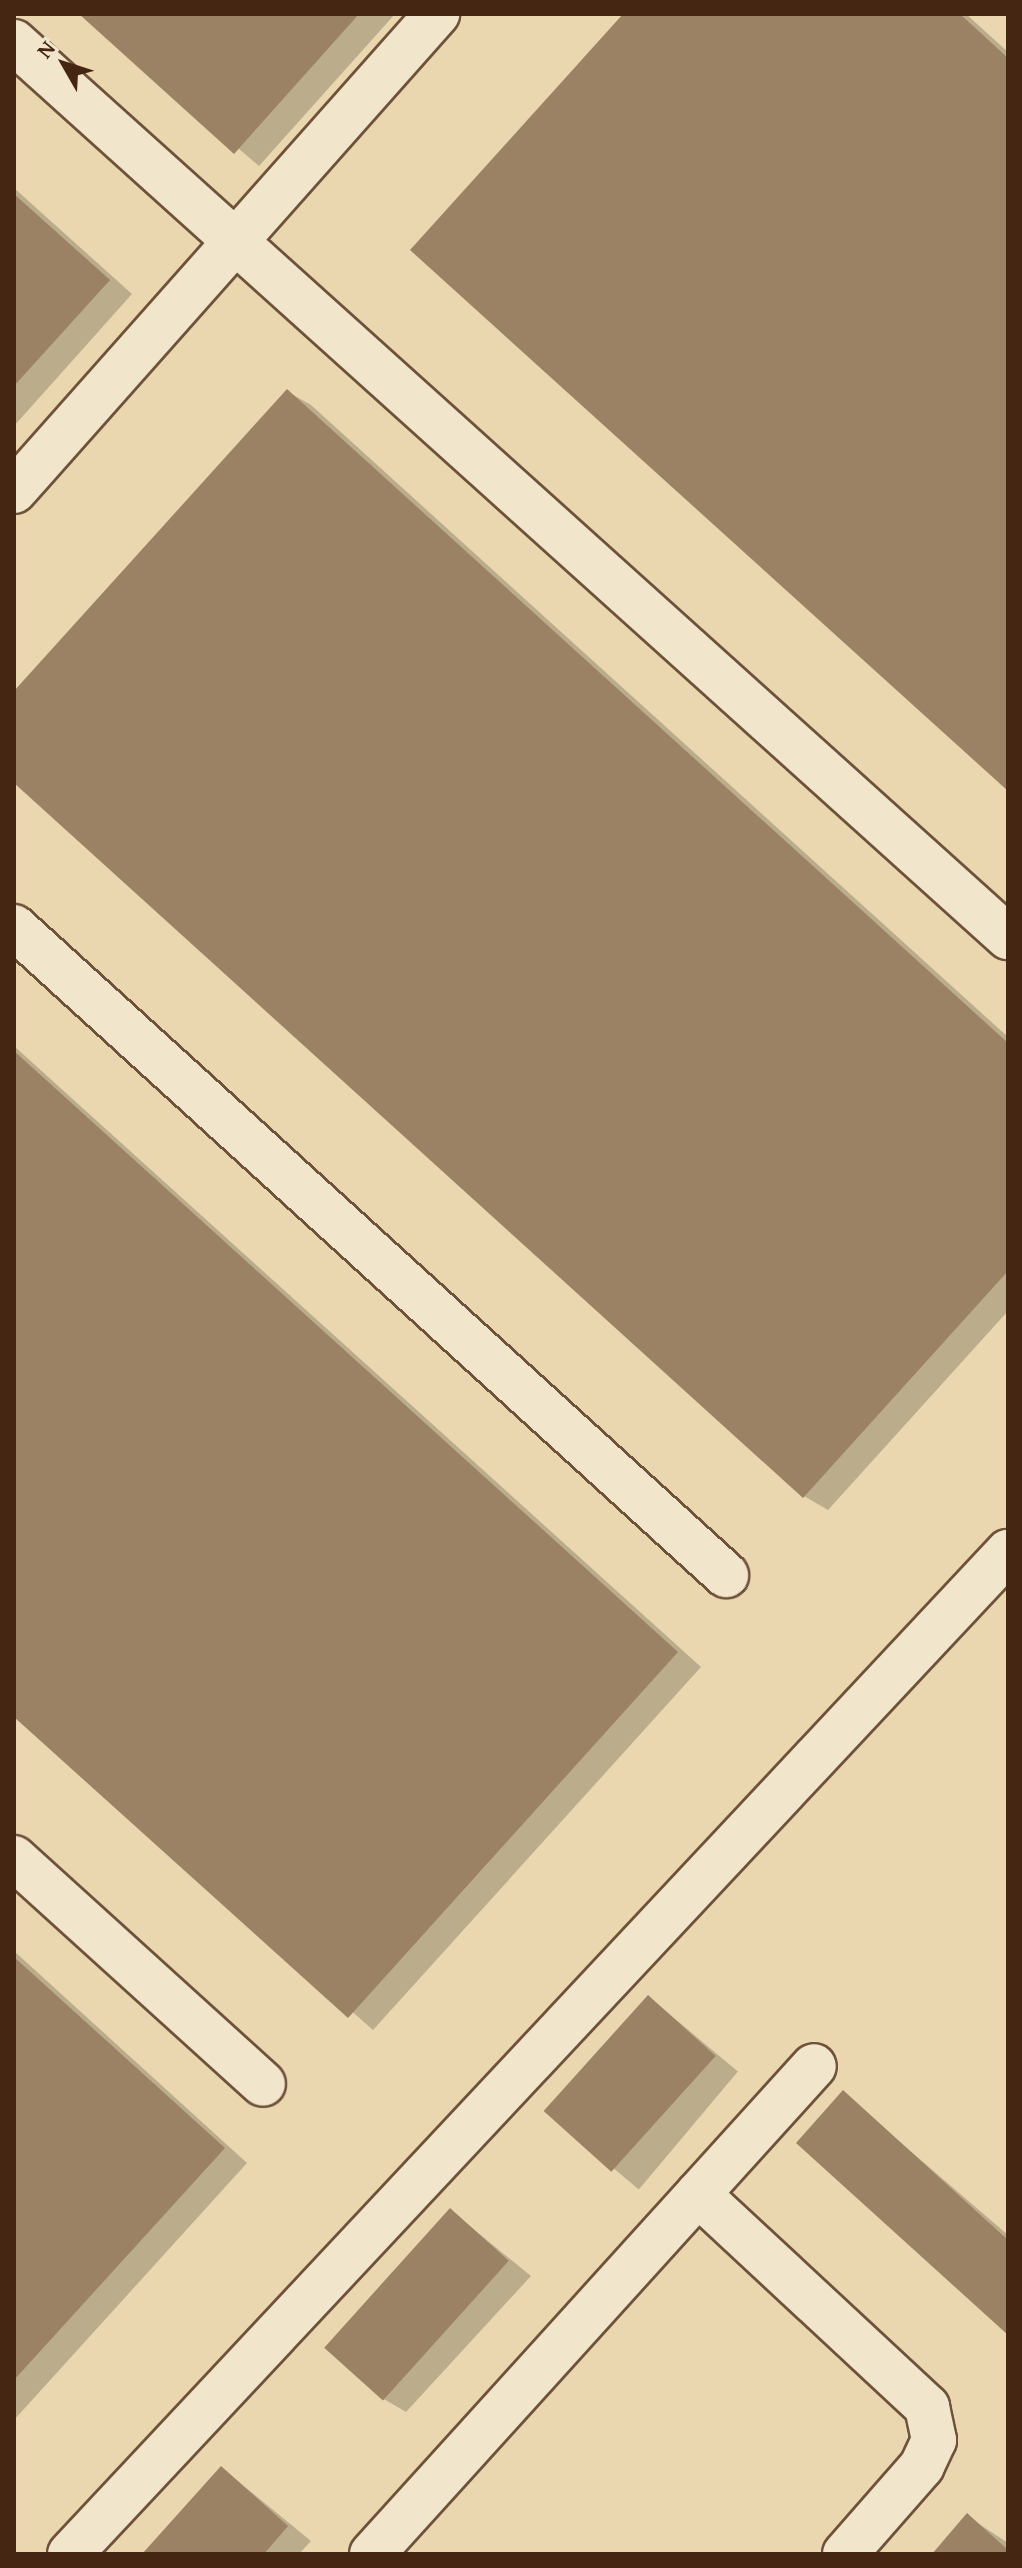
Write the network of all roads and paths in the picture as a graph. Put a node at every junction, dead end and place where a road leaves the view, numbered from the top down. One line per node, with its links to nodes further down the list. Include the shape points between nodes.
1 (437, 14): 3 (lane)
2 (14, 42): 3 (lane)
3 (235, 241): 4 (lane); 6 (lane)
4 (14, 491)
5 (14, 927): 8 (lane)
6 (1008, 937)
7 (1008, 1552): 13 (lane)
8 (726, 1575)
9 (14, 1858): 11 (lane)
10 (814, 2066): 12 (lane)
11 (263, 2084)
12 (698, 2194): 14 (lane); 15 (lane, via 927,2407 934,2440 926,2459)
13 (70, 2554)
14 (372, 2554)
15 (845, 2554)

